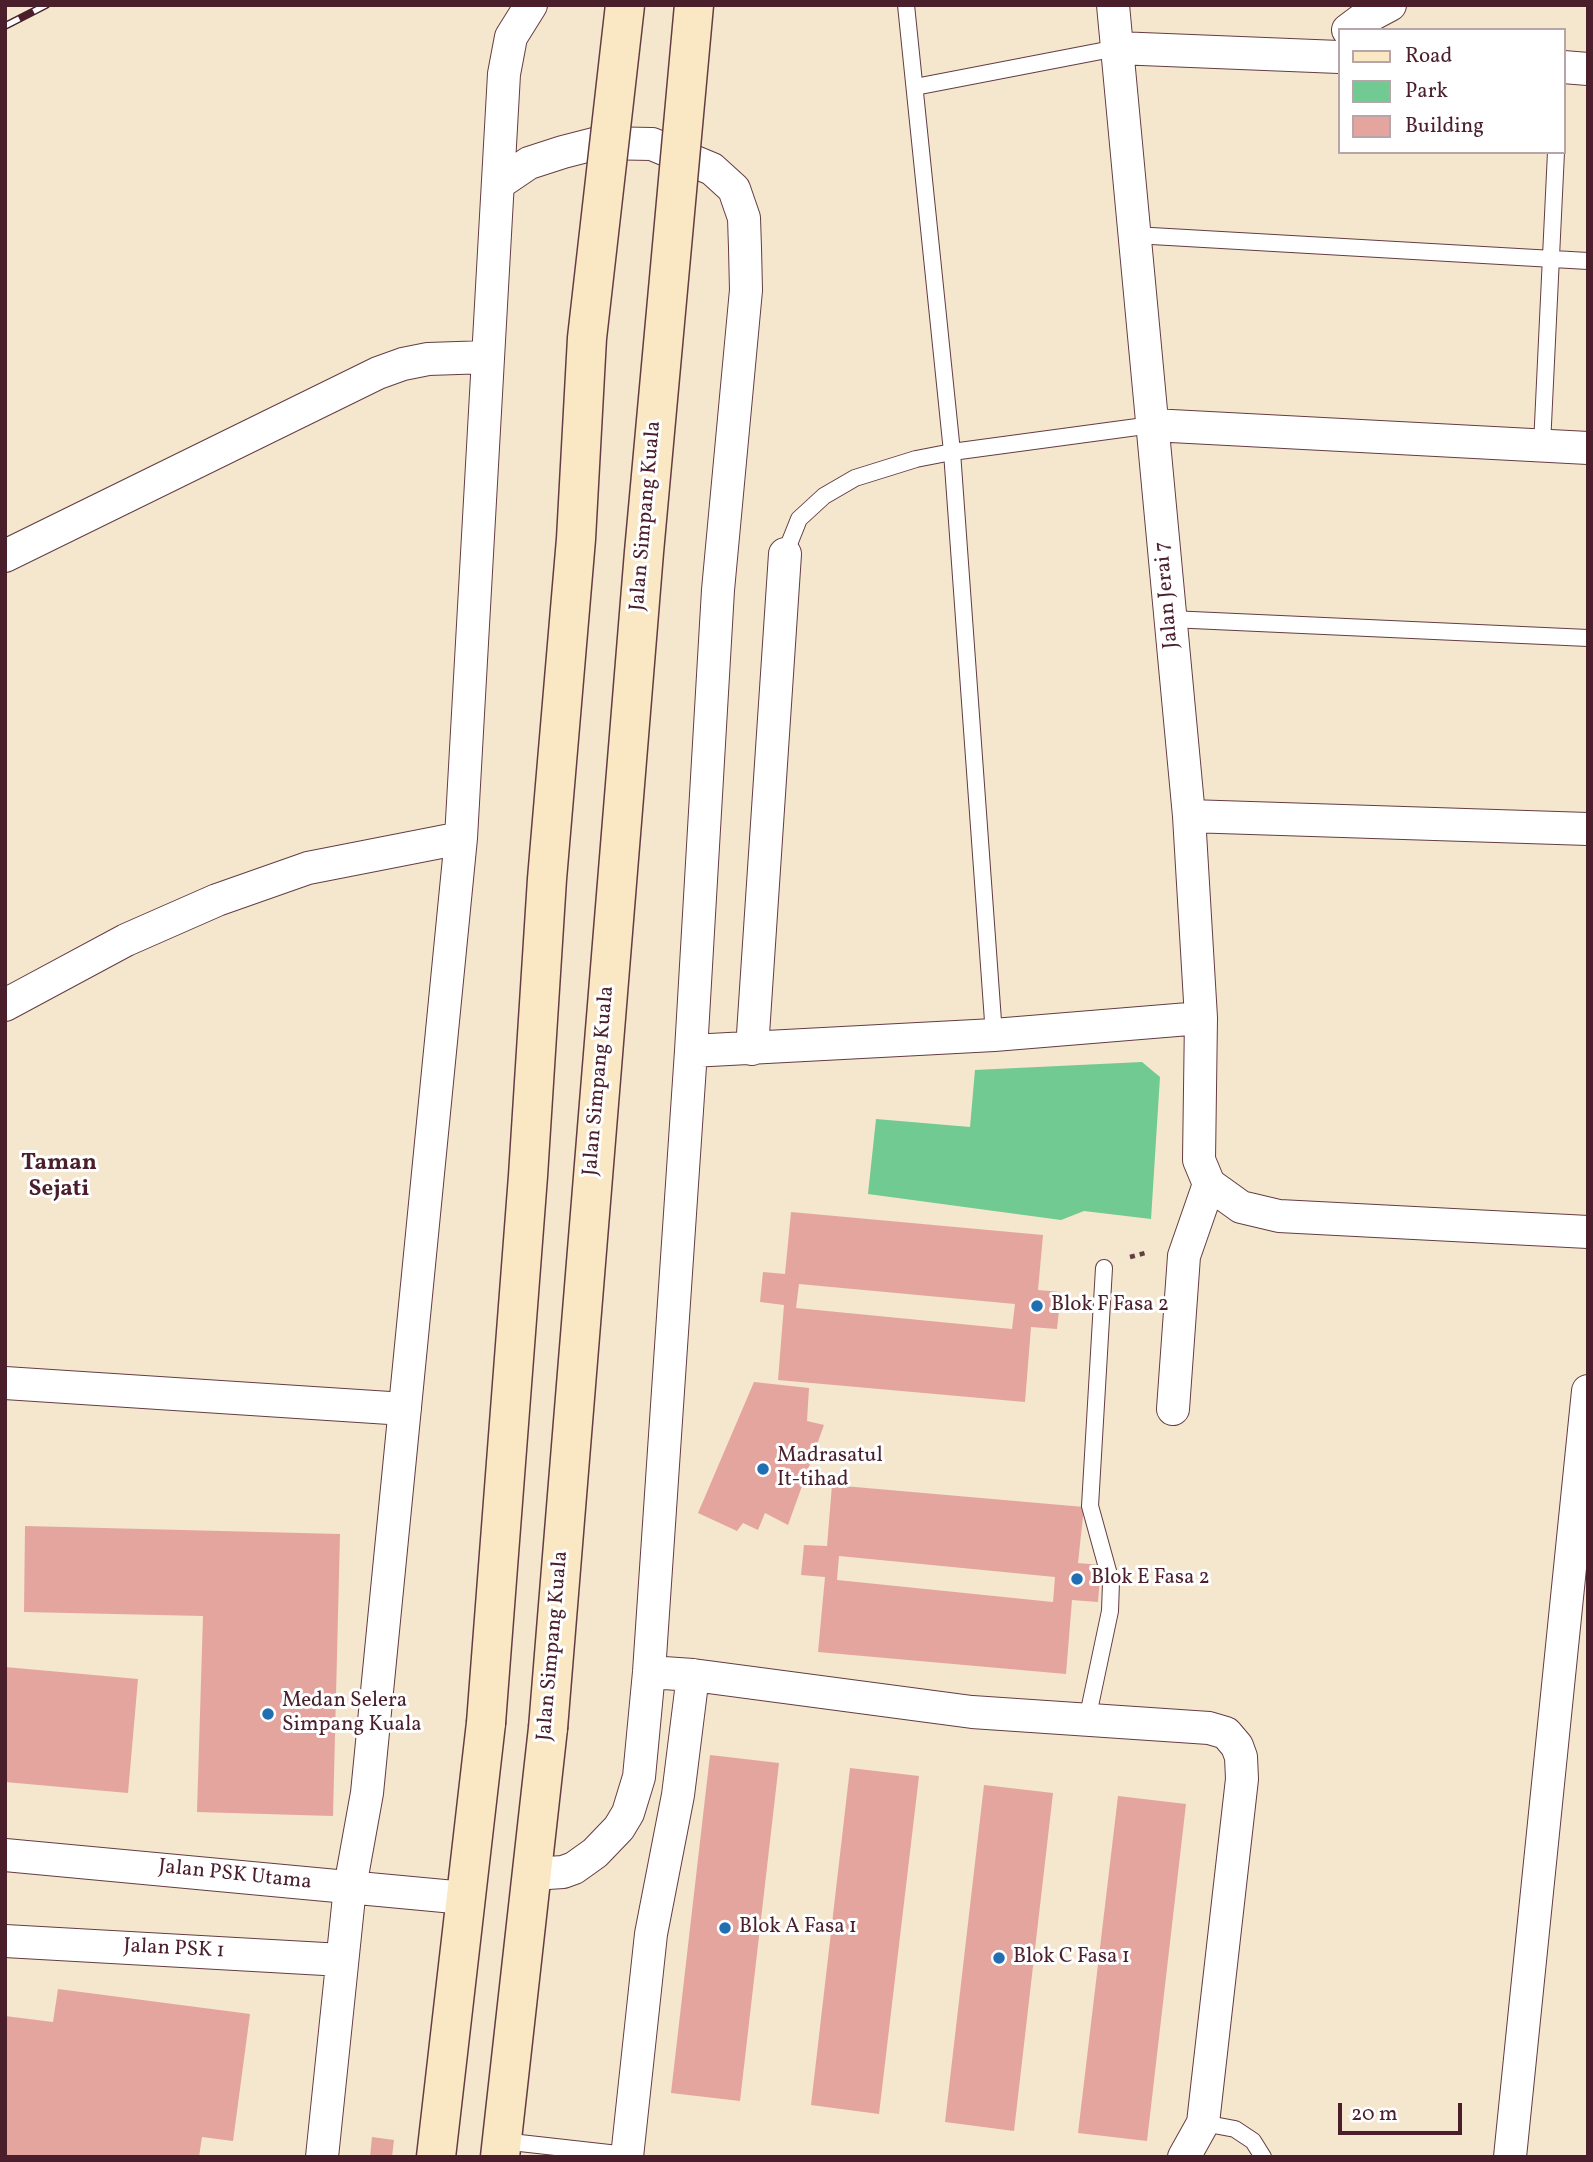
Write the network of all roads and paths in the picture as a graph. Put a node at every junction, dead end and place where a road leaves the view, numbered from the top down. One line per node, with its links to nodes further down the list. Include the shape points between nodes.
1 (531, 5): 14 (street, via 511,37 504,74)
2 (625, 5): 48 (main road, bridge, via 587,338 576,539 486,1723)
3 (694, 5): 46 (main road, Jalan Simpang Kuala, bridge)
4 (906, 5): 12 (lane)
5 (1113, 5): 9 (street, Jalan Jerai 7)
6 (1390, 5): 7 (street)
7 (1362, 28)
8 (1338, 46): 9 (street)
9 (1117, 48): 12 (lane); 15 (street, Jalan Jerai 7)
10 (1565, 67): 11 (street)
11 (1588, 69)
12 (915, 87): 22 (lane)
13 (1556, 154): 16 (lane)
14 (498, 184): 18 (street); 34 (street, via 529,163 562,152 598,143 652,144 712,169 734,189 744,218 746,290 718,590)
15 (1134, 234): 16 (lane); 19 (street, Jalan Jerai 7)
16 (1551, 259): 17 (lane); 20 (lane)
17 (1588, 261)
18 (488, 356): 24 (street, via 428,359 378,373); 29 (street)
19 (1152, 425): 20 (street); 22 (lane); 25 (street, Jalan Jerai 7)
20 (1542, 445): 21 (street)
21 (1588, 448)
22 (952, 452): 23 (lane, via 855,478 824,496 799,519); 32 (lane)
23 (785, 554): 33 (street)
24 (5, 556)
25 (1170, 619): 26 (lane); 27 (street, Jalan Jerai 7)
26 (1588, 638)
27 (1189, 816): 28 (street); 31 (street, Jalan Jerai 7)
28 (1588, 829)
29 (461, 838): 30 (street, via 308,868 217,901 127,940); 40 (street)
30 (5, 1005)
31 (1201, 1018): 32 (street); 35 (street, Jalan Jerai 7, via 1199,1160)
32 (993, 1035): 33 (street)
33 (752, 1049): 34 (street)
34 (691, 1051): 42 (street)
35 (1209, 1184): 36 (street, via 1241,1207 1279,1216); 41 (street, via 1184,1256)
36 (1588, 1232)
37 (1104, 1268): 44 (lane, via 1090,1506 1111,1582 1110,1611)
38 (5, 1383): 40 (street)
39 (1588, 1391): 58 (street)
40 (405, 1409): 47 (street, via 367,1793)
41 (1174, 1409)
42 (649, 1672): 43 (street); 46 (street, via 639,1777 628,1814 595,1853 575,1868)
43 (693, 1675): 44 (street, via 972,1713); 53 (street, via 678,1795 652,1934)
44 (1087, 1720): 51 (street, via 1209,1728 1226,1733 1241,1758)
45 (5, 1855): 47 (street, Jalan PSK Utama)
46 (533, 1874): 52 (main road, Jalan Simpang Kuala)
47 (350, 1887): 48 (street, Jalan PSK Utama); 50 (street)
48 (465, 1898): 55 (main road)
49 (5, 1941): 50 (street, Jalan PSK 1)
50 (342, 1960): 54 (street)
51 (1203, 2123): 56 (street); 57 (lane, via 1235,2129 1253,2141)
52 (501, 2149): 53 (lane)
53 (632, 2156)
54 (322, 2157)
55 (436, 2157)
56 (1184, 2157)
57 (1263, 2157)
58 (1510, 2157)

